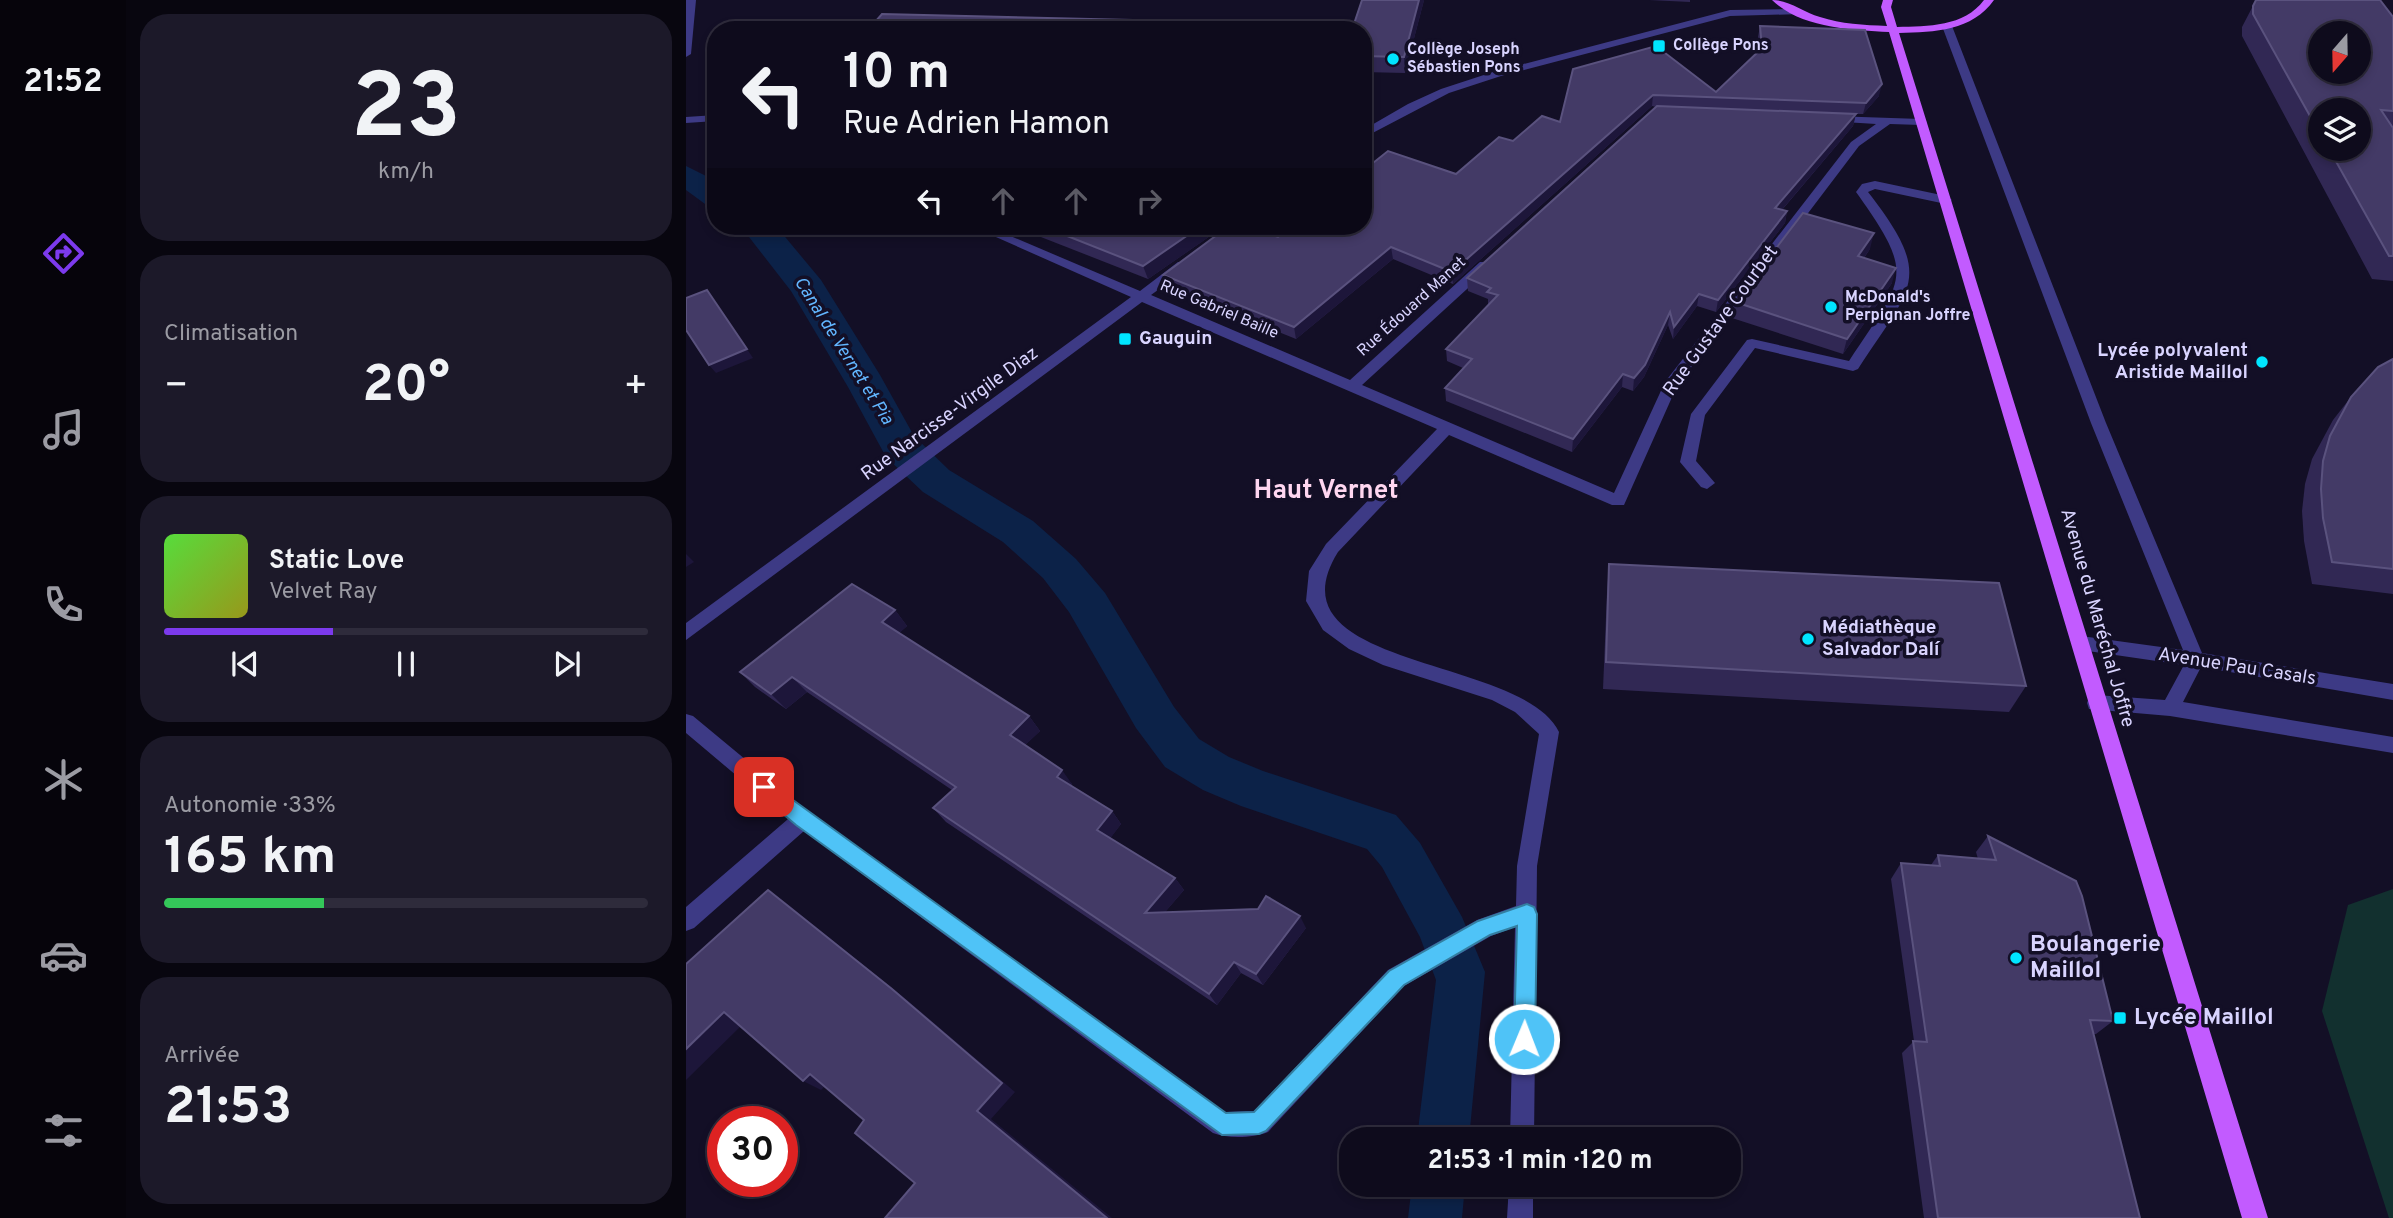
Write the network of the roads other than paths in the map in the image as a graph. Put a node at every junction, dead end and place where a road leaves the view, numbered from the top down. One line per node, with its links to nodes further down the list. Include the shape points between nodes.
1 (691, 0): 10 (street)
2 (1743, 0): 7 (street)
3 (1777, 0): 6 (main road)
4 (1888, 0): 9 (main road, Avenue du Maréchal Joffre)
5 (1989, 0): 8 (main road, via 1979,13)
6 (1798, 12): 7 (street); 9 (main road, via 1832,23)
7 (1730, 13): 16 (street, via 1497,74 1445,91)
8 (1947, 26): 9 (main road); 27 (street)
9 (1895, 31): 15 (main road, Avenue du Maréchal Joffre)
10 (686, 54)
11 (1818, 118): 14 (street)
12 (707, 119): 13 (street)
13 (686, 120)
14 (1888, 121): 15 (street); 23 (street, Rue Gustave Courbet, via 1855,144 1670,385 1618,500)
15 (1921, 122): 17 (main road, Avenue du Maréchal Joffre)
16 (1372, 130)
17 (1946, 200): 24 (street, via 1866,187 1862,192 1877,208 1901,251 1904,285 1853,366 1752,343 1698,414 1688,462); 26 (main road, Avenue du Maréchal Joffre)
18 (998, 235): 21 (street, Rue Gabriel Baille)
19 (1196, 256): 21 (street, Rue Narcisse-Virgile Diaz)
20 (1492, 258): 22 (street, Rue Édouard Manet)
21 (1142, 296): 22 (street, Rue Gabriel Baille); 25 (street, Rue Narcisse-Virgile Diaz)
22 (1352, 387): 23 (street, Rue Gabriel Baille)
23 (1446, 429): 34 (street, via 1332,548 1318,571 1314,596 1322,618 1345,640 1521,705 1549,732 1527,866)
24 (1707, 483)
25 (686, 633)
26 (2081, 643): 27 (street, Avenue Pau Casals); 29 (main road, Avenue du Maréchal Joffre)
27 (2196, 659): 28 (street, Avenue Pau Casals); 30 (street)
28 (2393, 692)
29 (2096, 703): 30 (street); 39 (main road, Avenue du Maréchal Joffre)
30 (2170, 708): 32 (street)
31 (686, 722): 33 (street)
32 (2393, 745)
33 (803, 819): 34 (street, via 1222,1124 1259,1123 1396,978 1485,927); 35 (street)
34 (1527, 914): 36 (street)
35 (686, 921)
36 (1522, 1127)
37 (1521, 1197): 38 (street)
38 (1520, 1218)
39 (2255, 1218)

